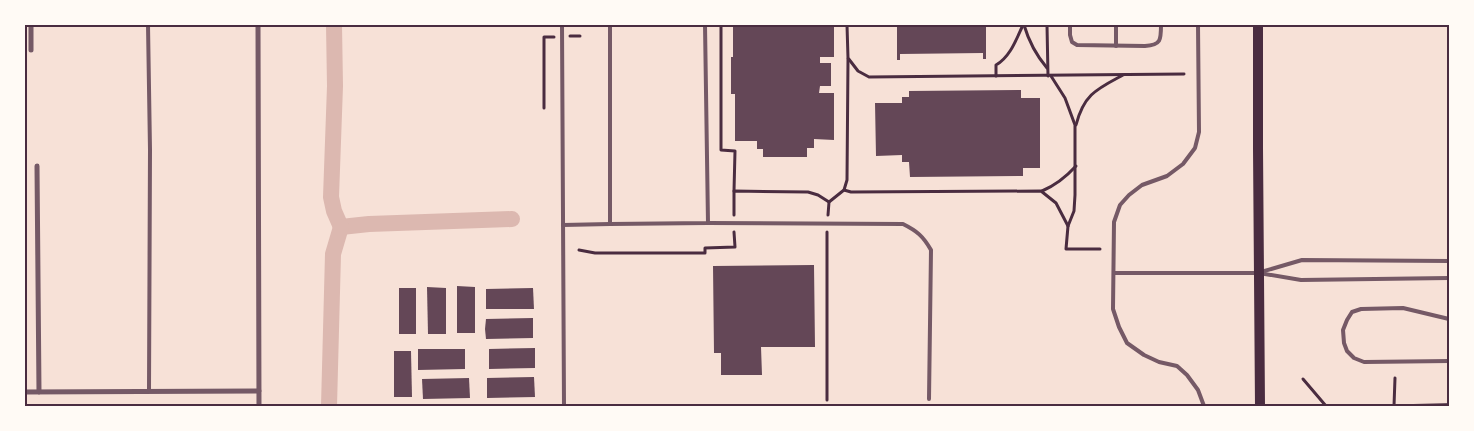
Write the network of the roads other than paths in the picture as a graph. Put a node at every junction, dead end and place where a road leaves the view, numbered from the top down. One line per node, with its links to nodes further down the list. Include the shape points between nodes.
1 (31, 25): 13 (street)
2 (148, 25): 24 (lane)
3 (258, 25): 25 (street)
4 (562, 25): 17 (lane)
5 (610, 25): 15 (lane)
6 (705, 25): 16 (lane)
7 (1070, 25): 12 (lane, via 1072,42 1077,45)
8 (1116, 25): 12 (lane)
9 (1161, 25): 12 (lane, via 1159,42 1154,46)
10 (1198, 25): 20 (lane, via 1199,132 1196,148 1183,164 1167,176 1142,185 1120,205 1114,222)
11 (1258, 25): 19 (main road)
12 (1116, 46)
13 (31, 50)
14 (37, 166): 27 (street)
15 (610, 224): 16 (lane); 17 (lane)
16 (708, 224): 28 (lane, via 903,224 915,230 931,250)
17 (563, 226): 30 (lane)
18 (1449, 261): 19 (lane, via 1302,260)
19 (1259, 272): 20 (lane); 21 (lane, via 1301,280); 32 (main road)
20 (1114, 273): 31 (lane, via 1113,309 1127,343 1144,355 1176,366 1198,390)
21 (1449, 278)
22 (1449, 318): 23 (lane, via 1403,308 1361,309 1352,312 1343,330 1347,351 1364,362)
23 (1449, 361)
24 (149, 391): 25 (street); 27 (street)
25 (260, 391): 29 (street)
26 (25, 392): 27 (street)
27 (39, 392)
28 (929, 399)
29 (260, 406)
30 (564, 406)
31 (1204, 406)
32 (1260, 406)

